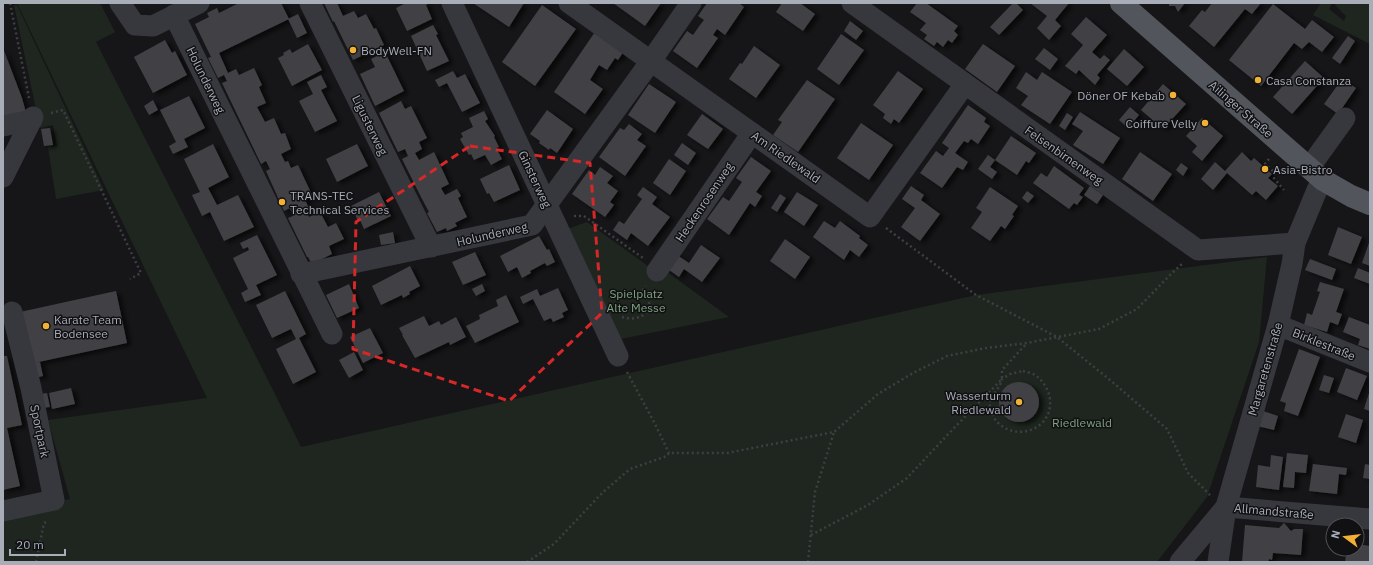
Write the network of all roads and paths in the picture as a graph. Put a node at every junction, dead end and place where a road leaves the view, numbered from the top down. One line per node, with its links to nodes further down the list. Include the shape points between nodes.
1 (10, 3): 14 (path)
2 (120, 3): 10 (street, via 135,25 153,26)
3 (200, 3): 10 (street)
4 (310, 3): 25 (street, Ligusterweg)
5 (452, 3): 22 (street, Ginsterweg)
6 (569, 3): 11 (street, Am Riedlewald)
7 (691, 3): 11 (street)
8 (852, 3): 12 (street, Felsenbirnenweg)
9 (1121, 3): 18 (main road, Ailinger Straße)
10 (174, 15): 28 (street, Holunderweg)
11 (651, 61): 16 (street, Am Riedlewald); 22 (street, Holunderweg)
12 (965, 84): 23 (street); 26 (street, Felsenbirnenweg)
13 (1345, 118): 18 (street, Margaretenstraße)
14 (32, 119): 15 (street); 19 (street); 29 (path, via 63,110 141,273)
15 (3, 126)
16 (752, 133): 23 (street, Am Riedlewald); 27 (street, Heckenrosenweg)
17 (1273, 155): 20 (path, via 1265,164 1275,173 1273,177)
18 (1316, 174): 21 (main road, Ailinger Straße, via 1351,196); 24 (street, Margaretenstraße, via 1317,190)
19 (3, 177)
20 (1284, 190)
21 (1370, 204)
22 (550, 211): 25 (street, Holunderweg, via 532,226); 27 (path, via 584,216); 36 (street, Ginsterweg)
23 (870, 217): 34 (path, via 976,294)
24 (1295, 243): 26 (street); 32 (street, Margaretenstraße)
25 (431, 247): 28 (street, Holunderweg)
26 (1198, 250): 34 (path, via 1137,309 1099,329)
27 (658, 270): 31 (path, via 643,290 649,306 646,311 636,319 621,317)
28 (301, 274): 33 (street, Holunderweg)
29 (130, 279)
30 (12, 312): 42 (street, Sportpark, via 54,500)
31 (618, 320)
32 (1278, 325): 37 (street, Birklestraße); 41 (street, Margaretenstraße)
33 (332, 334)
34 (1057, 337): 35 (path); 41 (path, via 1166,429 1188,473)
35 (1027, 343): 38 (path, via 1002,370); 39 (path, via 947,356 878,394)
36 (618, 356): 40 (path)
37 (1370, 362)
38 (1002, 379): 38 (path, via 989,402 998,423 1008,430 1018,432 1033,429 1042,423 1048,414 1050,404 1049,392 1044,383 1034,374 1024,371); 44 (path, via 907,478 868,505)
39 (834, 432): 40 (path, via 726,453); 44 (path, via 815,492)
40 (669, 453): 45 (path, via 667,456 630,469 602,493 554,544)
41 (1226, 507): 43 (street, Allmandstraße); 47 (street); 48 (street, Margaretenstraße)
42 (3, 511)
43 (1370, 519)
44 (811, 535): 46 (path)
45 (527, 562)
46 (808, 562)
47 (1180, 562)
48 (1218, 562)

